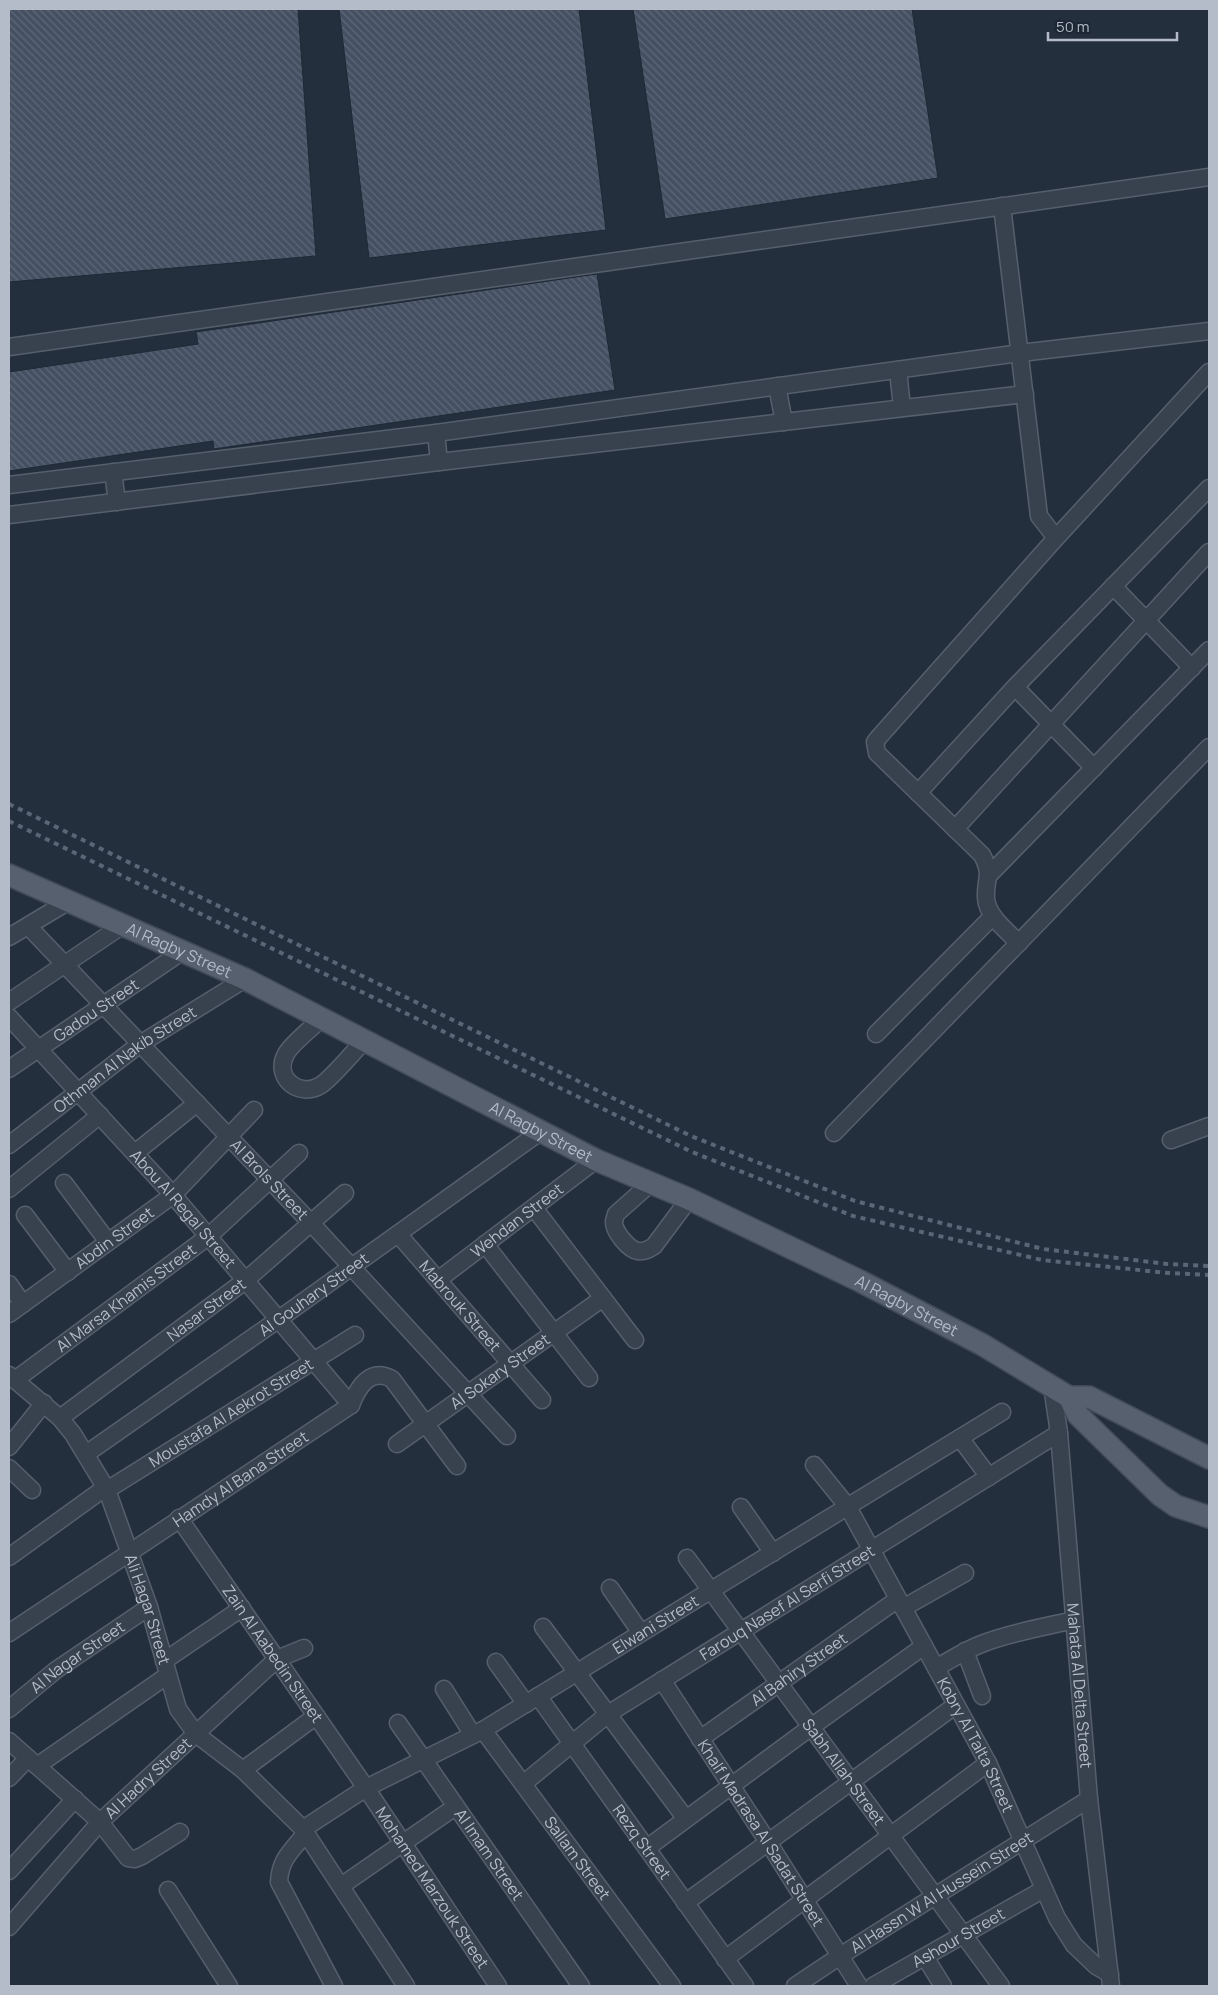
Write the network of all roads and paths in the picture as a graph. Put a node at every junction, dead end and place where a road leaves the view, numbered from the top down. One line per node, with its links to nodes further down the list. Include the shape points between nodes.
1 (1209, 177): 2 (street)
2 (1002, 206): 4 (street); 5 (street)
3 (1209, 331): 5 (street)
4 (9, 347)
5 (1020, 353): 6 (street); 9 (street)
6 (898, 370): 8 (street); 10 (street)
7 (1209, 372): 19 (street)
8 (777, 386): 11 (street); 12 (street)
9 (1025, 394): 10 (street); 19 (street, via 1039,516)
10 (902, 408): 11 (street)
11 (784, 422): 13 (street)
12 (436, 433): 13 (street); 14 (street)
13 (439, 462): 17 (street)
14 (113, 472): 15 (street); 17 (street)
15 (9, 485)
16 (1209, 488): 21 (street)
17 (117, 502): 18 (street)
18 (9, 515)
19 (1056, 538): 29 (street, via 875,742 876,753)
20 (1209, 552): 22 (street)
21 (1113, 586): 22 (street); 25 (street)
22 (1146, 620): 24 (street); 26 (street)
23 (1209, 650): 24 (street)
24 (1192, 668): 28 (street)
25 (1014, 687): 26 (street); 29 (street)
26 (1051, 724): 28 (street); 30 (street)
27 (1209, 747): 38 (street)
28 (1094, 768): 31 (street)
29 (918, 793): 30 (street)
30 (955, 829): 31 (street, via 982,855)
31 (989, 875): 34 (street, via 986,897)
32 (11, 879): 33 (main road, Al Ragby Street)
33 (69, 901): 35 (main road, Al Ragby Street); 36 (street)
34 (993, 916): 38 (street); 46 (street)
35 (123, 925): 39 (main road, Al Ragby Street); 40 (street)
36 (28, 926): 37 (street); 40 (street, Al Brols Street)
37 (9, 937)
38 (1019, 943): 57 (street)
39 (183, 950): 41 (main road, Al Ragby Street); 43 (street, Gadou Street)
40 (64, 964): 42 (street); 43 (street, Al Brols Street)
41 (245, 979): 45 (main road, Al Ragby Street); 48 (street, Othman Al Nakib Street)
42 (9, 1002)
43 (103, 1005): 48 (street, Al Brols Street); 49 (street, Gadou Street)
44 (9, 1017): 49 (street, Abou Al Regal Street)
45 (322, 1018): 47 (main road, Al Ragby Street); 47 (street, via 286,1053 282,1066 285,1079 295,1088 309,1090 321,1085)
46 (876, 1034)
47 (365, 1040): 56 (main road, Al Ragby Street)
48 (140, 1044): 51 (street, Othman Al Nakib Street); 52 (street, Al Brols Street)
49 (38, 1049): 50 (street, Gadou Street); 51 (street, Abou Al Regal Street)
50 (9, 1069)
51 (78, 1091): 54 (street, Abou Al Regal Street); 60 (street, Othman Al Nakib Street)
52 (197, 1103): 58 (street, Al Brols Street); 61 (street)
53 (254, 1110): 58 (street, Abdin Street)
54 (100, 1115): 61 (street, Abou Al Regal Street); 67 (street)
55 (1209, 1126): 59 (street)
56 (540, 1132): 63 (main road, Al Ragby Street); 74 (street, Al Gouhary Street)
57 (834, 1133)
58 (228, 1135): 64 (street, Al Brols Street); 69 (street, Abdin Street)
59 (1171, 1140)
60 (9, 1145)
61 (135, 1152): 69 (street, Abou Al Regal Street)
62 (299, 1153): 64 (street, Al Marsa Khamis Street)
63 (596, 1160): 66 (main road, Al Ragby Street); 71 (street, Wehdan Street)
64 (270, 1179): 73 (street, Al Brols Street); 75 (street, Al Marsa Khamis Street)
65 (64, 1183): 76 (street)
66 (651, 1183): 70 (main road, Al Ragby Street); 70 (street, via 616,1214 614,1220 614,1228 630,1248 646,1251 654,1246)
67 (9, 1189)
68 (345, 1193): 73 (street, Nasar Street)
69 (174, 1195): 75 (street, Abou Al Regal Street); 76 (street, Abdin Street)
70 (689, 1199): 94 (main road, Al Ragby Street, via 869,1286 983,1345)
71 (534, 1208): 77 (street, Wehdan Street); 83 (street)
72 (25, 1215): 79 (street)
73 (311, 1223): 78 (street, Al Brols Street); 80 (street, Nasar Street)
74 (398, 1234): 78 (street, Al Gouhary Street); 81 (street, Mabrouk Street)
75 (209, 1236): 80 (street, Abou Al Regal Street); 92 (street, Al Marsa Khamis Street)
76 (108, 1242): 79 (street, Abdin Street)
77 (485, 1244): 81 (street, Wehdan Street); 87 (street)
78 (351, 1267): 86 (street, Al Gouhary Street); 95 (street, Al Brols Street)
79 (68, 1272): 84 (street, Abdin Street)
80 (246, 1280): 86 (street, Abou Al Regal Street); 100 (street, Nasar Street)
81 (438, 1280): 91 (street, Mabrouk Street)
82 (9, 1284): 84 (street)
83 (603, 1298): 87 (street, Al Sokary Street); 89 (street)
84 (23, 1304): 85 (street, Abdin Street)
85 (9, 1314)
86 (280, 1319): 90 (street, Abou Al Regal Street); 107 (street, Al Gouhary Street)
87 (554, 1333): 91 (street, Al Sokary Street); 93 (street)
88 (355, 1335): 90 (street, Moustafa Al Aekrot Street)
89 (635, 1340)
90 (315, 1360): 98 (street, Abou Al Regal Street); 113 (street, Moustafa Al Aekrot Street)
91 (510, 1364): 95 (street, Al Sokary Street); 96 (street, Mabrouk Street)
92 (12, 1377): 97 (street, Ali Hagar Street)
93 (589, 1378)
94 (1061, 1391): 102 (street, Mahata Al Delta Street); 108 (main road, via 1089,1397); 117 (main road, via 1078,1415 1160,1495 1176,1506)
95 (468, 1393): 101 (street, Al Sokary Street); 103 (street, Al Brols Street)
96 (542, 1400)
97 (44, 1403): 100 (street, Ali Hagar Street); 106 (street)
98 (351, 1405): 101 (street, via 360,1386 376,1374 384,1374 392,1378); 118 (street, Hamdy Al Bana Street)
99 (1002, 1412): 104 (street, Elwani Street)
100 (60, 1418): 107 (street, Ali Hagar Street)
101 (426, 1424): 105 (street, Al Sokary Street); 110 (street)
102 (1059, 1433): 112 (street, Farouq Nasef Al Serfi Street); 130 (street, Mahata Al Delta Street)
103 (507, 1436)
104 (960, 1438): 112 (street); 116 (street, Elwani Street)
105 (397, 1444)
106 (9, 1447)
107 (86, 1454): 113 (street, Ali Hagar Street)
108 (1209, 1458)
109 (814, 1465): 116 (street, Kobry Al Talta Street)
110 (457, 1466)
111 (9, 1468): 114 (street)
112 (988, 1477): 119 (street, Farouq Nasef Al Serfi Street)
113 (106, 1488): 120 (street, Ali Hagar Street); 122 (street, Moustafa Al Aekrot Street)
114 (32, 1490)
115 (741, 1507): 121 (street)
116 (848, 1507): 119 (street, Kobry Al Talta Street); 121 (street, Elwani Street)
117 (1209, 1517)
118 (179, 1518): 120 (street, Hamdy Al Bana Street); 129 (street, Zain Al Aabedin Street)
119 (871, 1550): 127 (street, Kobry Al Talta Street); 132 (street, Farouq Nasef Al Serfi Street)
120 (129, 1552): 128 (street, Ali Hagar Street); 133 (street, Hamdy Al Bana Street)
121 (773, 1553): 126 (street, Elwani Street)
122 (9, 1557)
123 (687, 1558): 126 (street, Sabh Allah Street)
124 (965, 1573): 127 (street, Al Bahiry Street)
125 (610, 1588): 134 (street)
126 (711, 1590): 132 (street, Sabh Allah Street); 134 (street, Elwani Street)
127 (901, 1603): 135 (street, Kobry Al Talta Street); 144 (street, Al Bahiry Street)
128 (148, 1607): 140 (street, Ali Hagar Street); 149 (street, Al Nagar Street, via 56,1670)
129 (242, 1608): 138 (street, Zain Al Aabedin Street); 140 (street)
130 (1074, 1620): 137 (street, via 1000,1637); 168 (street, Mahata Al Delta Street)
131 (543, 1627): 142 (street)
132 (741, 1631): 143 (street, Farouq Nasef Al Serfi Street); 144 (street, Sabh Allah Street)
133 (9, 1633)
134 (641, 1633): 142 (street, Elwani Street)
135 (924, 1646): 141 (street, Kobry Al Talta Street); 153 (street)
136 (304, 1648): 138 (street, Al Hadry Street)
137 (965, 1651): 141 (street); 146 (street)
138 (277, 1659): 151 (street, Zain Al Aabedin Street); 155 (street, Al Hadry Street)
139 (496, 1662): 147 (street, Rezq Street)
140 (166, 1668): 155 (street, Ali Hagar Street, via 178,1709); 160 (street)
141 (936, 1668): 148 (street, Kobry Al Talta Street)
142 (577, 1672): 147 (street, Elwani Street); 150 (street)
143 (662, 1680): 150 (street, Farouq Nasef Al Serfi Street); 156 (street, Khalf Madrasa Al Sadat Street)
144 (779, 1683): 153 (street, Sabh Allah Street); 156 (street, Al Bahiry Street)
145 (444, 1689): 154 (street, Sallam Street)
146 (982, 1696)
147 (532, 1700): 154 (street, Elwani Street); 158 (street, Rezq Street)
148 (956, 1705): 161 (street, Kobry Al Talta Street); 164 (street)
149 (9, 1709)
150 (608, 1714): 158 (street, Farouq Nasef Al Serfi Street); 171 (street)
151 (316, 1716): 162 (street); 167 (street, Zain Al Aabedin Street)
152 (398, 1723): 159 (street, Al Imam Street)
153 (811, 1727): 164 (street, Sabh Allah Street); 166 (street)
154 (478, 1732): 159 (street, Elwani Street); 165 (street, Sallam Street)
155 (196, 1734): 162 (street, Ali Hagar Street); 172 (street, Al Hadry Street)
156 (700, 1739): 166 (street, Khalf Madrasa Al Sadat Street)
157 (9, 1741): 160 (street)
158 (572, 1744): 165 (street, Farouq Nasef Al Serfi Street); 179 (street, Rezq Street)
159 (423, 1760): 167 (street, Elwani Street); 170 (street, Al Imam Street)
160 (32, 1762): 163 (street); 169 (street)
161 (988, 1763): 175 (street); 176 (street, Kobry Al Talta Street)
162 (243, 1770): 173 (street, Ali Hagar Street)
163 (9, 1778)
164 (851, 1781): 175 (street, Sabh Allah Street); 177 (street)
165 (524, 1784): 198 (street, Sallam Street)
166 (731, 1786): 171 (street); 177 (street, Khalf Madrasa Al Sadat Street)
167 (366, 1788): 173 (street, Elwani Street); 178 (street, Mohamed Marzouk Street)
168 (1089, 1799): 176 (street, Al Hassn W Al Hussein Street); 192 (street, Mahata Al Delta Street)
169 (75, 1800): 172 (street); 180 (street)
170 (456, 1807): 178 (street); 197 (street, Al Imam Street)
171 (686, 1820): 179 (street)
172 (100, 1822): 174 (street, via 123,1853 135,1859); 187 (street, Al Hadry Street)
173 (305, 1831): 181 (street, Ali Hagar Street); 194 (street, Elwani Street, via 284,1859 279,1870 279,1882)
174 (180, 1832)
175 (891, 1835): 184 (street, Sabh Allah Street); 185 (street)
176 (1023, 1841): 182 (street, Kobry Al Talta Street); 184 (street, Al Hassn W Al Hussein Street)
177 (768, 1842): 185 (street, Khalf Madrasa Al Sadat Street); 186 (street)
178 (403, 1843): 181 (street); 196 (street, Mohamed Marzouk Street)
179 (647, 1848): 186 (street, Rezq Street)
180 (9, 1871)
181 (340, 1886): 195 (street, Ali Hagar Street)
182 (1044, 1889): 188 (street, Ashour Street); 192 (street, Kobry Al Talta Street, via 1074,1945)
183 (168, 1890): 193 (street)
184 (935, 1896): 188 (street, Sabh Allah Street); 189 (street, Al Hassn W Al Hussein Street)
185 (805, 1899): 189 (street, Khalf Madrasa Al Sadat Street); 191 (street)
186 (686, 1902): 191 (street, Rezq Street)
187 (9, 1927)
188 (964, 1934): 190 (street, Ashour Street); 204 (street, Sabh Allah Street)
189 (840, 1956): 200 (street, Al Hassn W Al Hussein Street); 201 (street, Khalf Madrasa Al Sadat Street)
190 (925, 1956): 202 (street, Ashour Street); 203 (street)
191 (725, 1959): 199 (street, Rezq Street)
192 (1110, 1980)
193 (229, 1986)
194 (334, 1986)
195 (406, 1986)
196 (498, 1986)
197 (581, 1986)
198 (672, 1986)
199 (745, 1986)
200 (795, 1986)
201 (859, 1986)
202 (872, 1986)
203 (943, 1986)
204 (1002, 1986)

